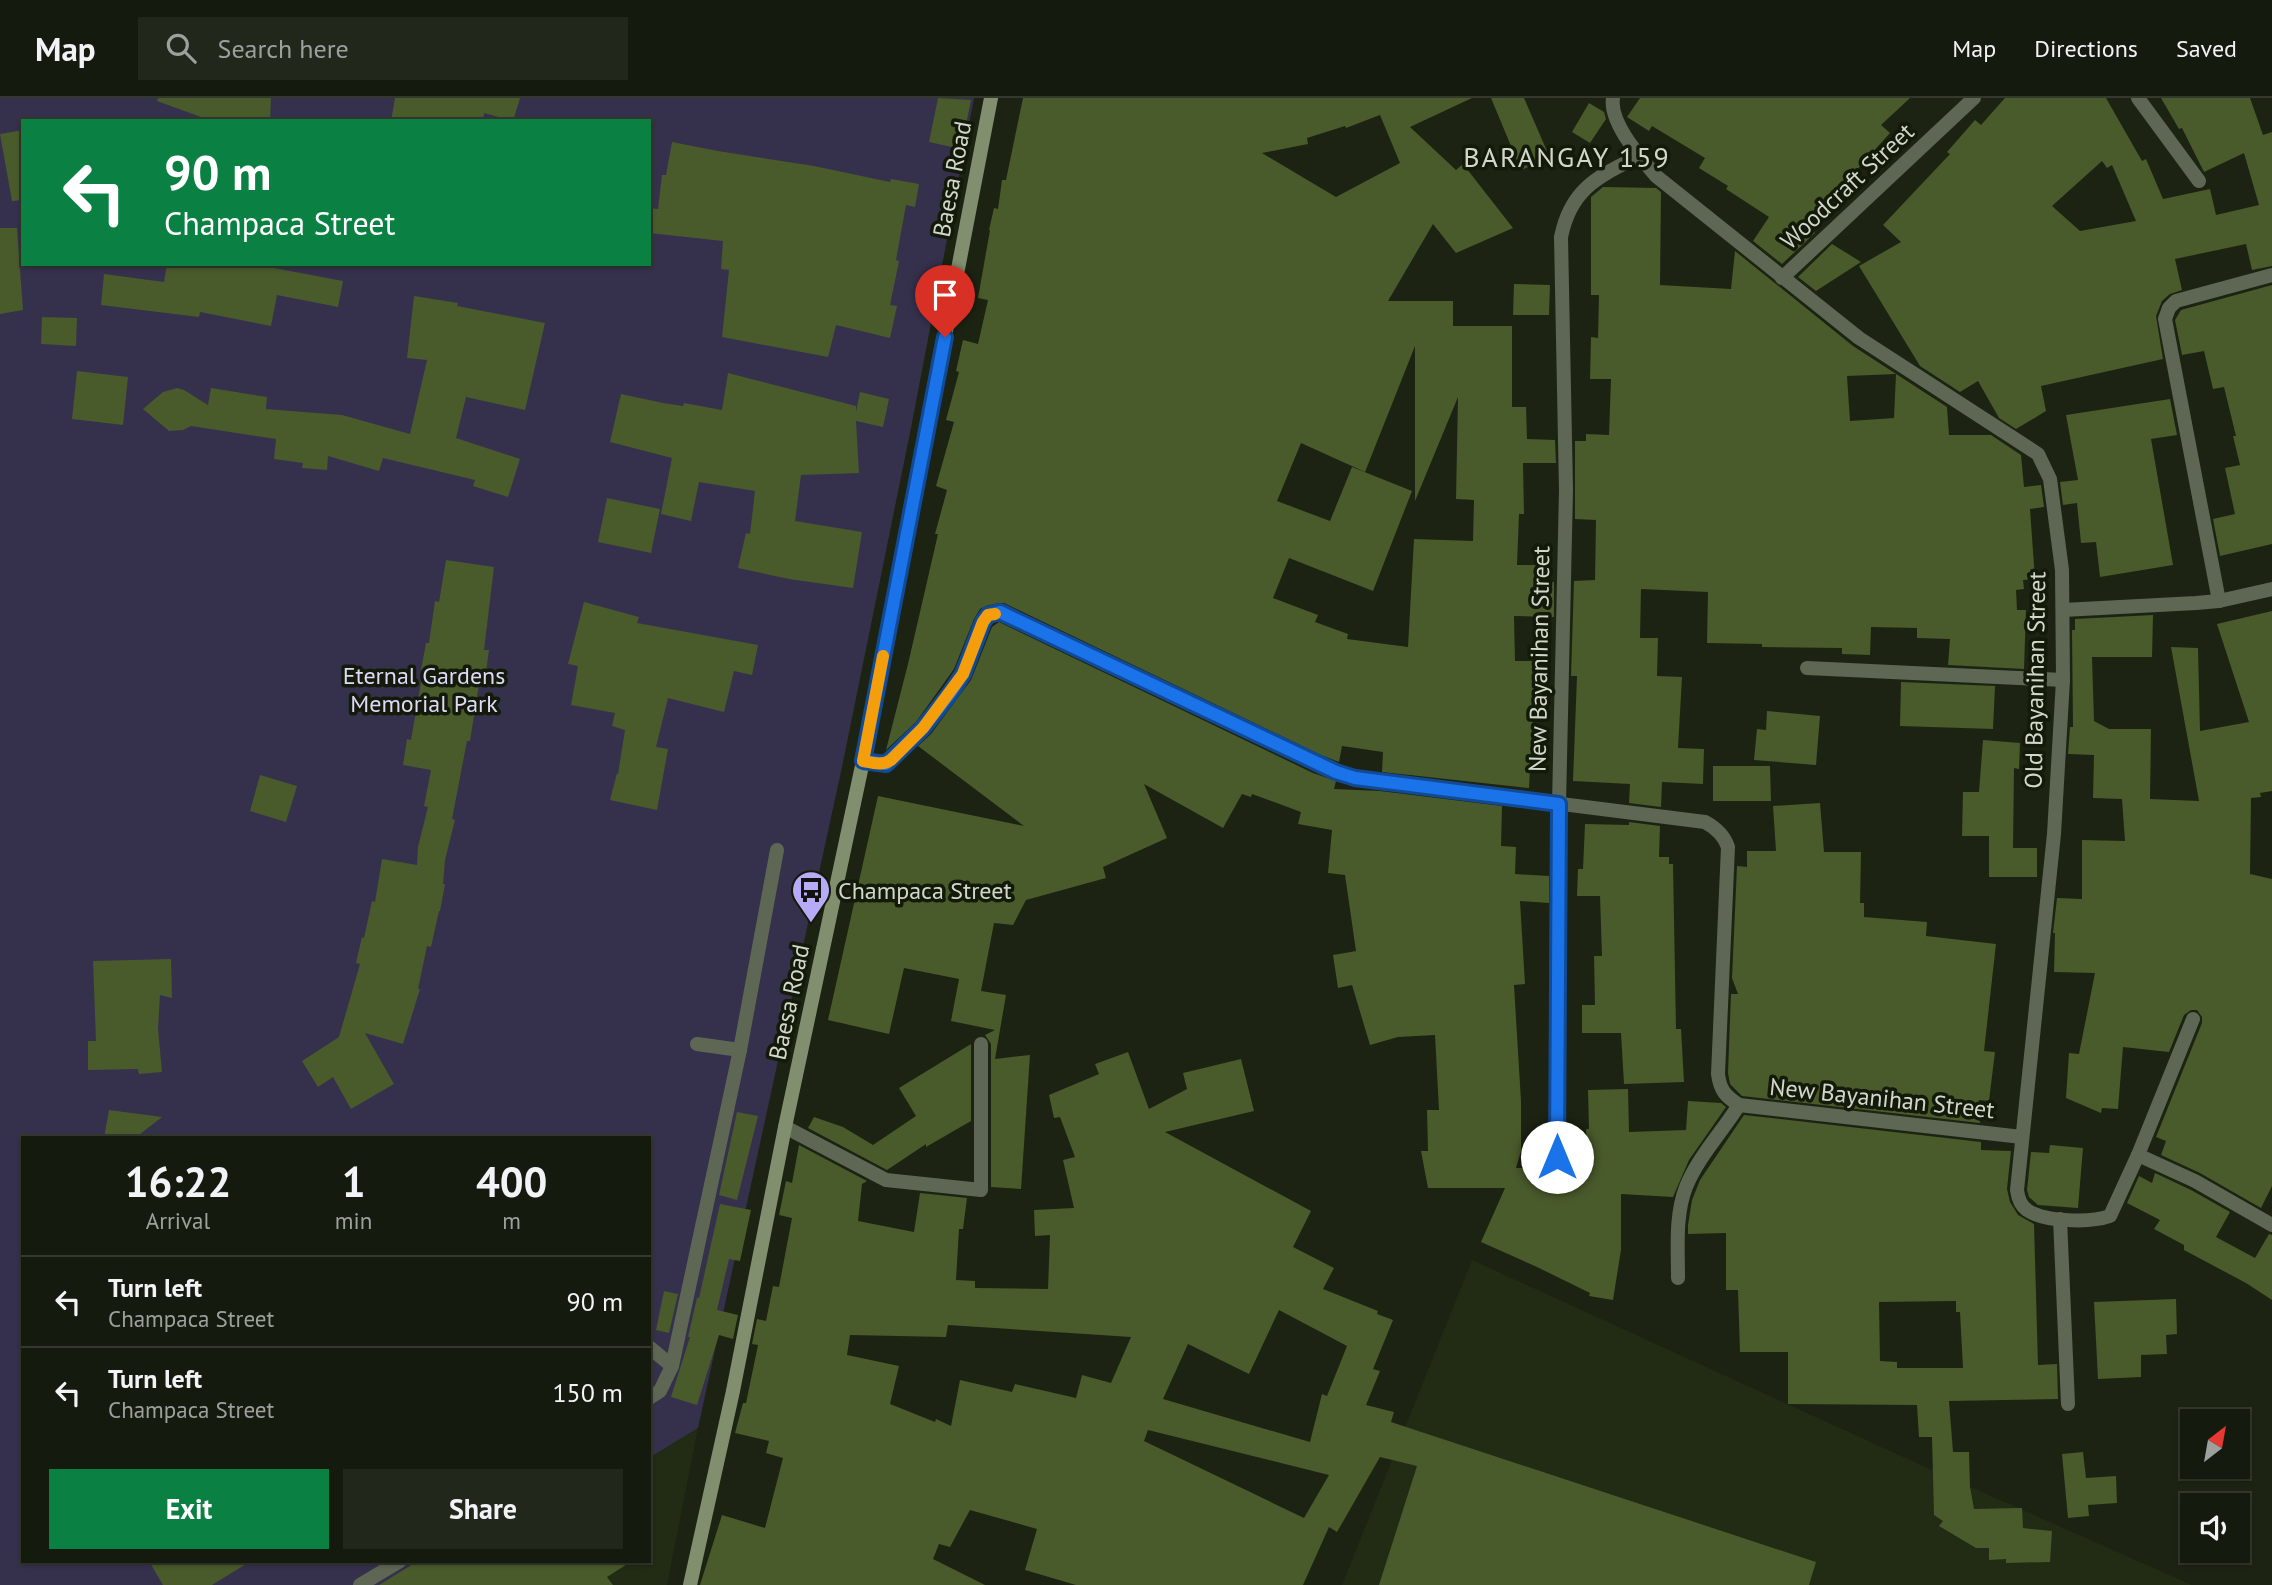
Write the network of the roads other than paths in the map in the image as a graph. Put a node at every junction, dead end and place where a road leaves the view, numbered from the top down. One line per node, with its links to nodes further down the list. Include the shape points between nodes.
1 (991, 98): 14 (main road, Baesa Road)
2 (1613, 98): 5 (street, Old Bayanihan Street, via 1617,121)
3 (1974, 98): 8 (street, Woodcraft Street)
4 (2138, 98): 6 (street)
5 (1639, 156): 8 (street, Old Bayanihan Street, via 1656,176); 15 (street, New Bayanihan Street, via 1596,178 1578,194 1565,217 1561,237 1566,490)
6 (2199, 181)
7 (2272, 275): 10 (street, via 2176,301 2165,319)
8 (1782, 278): 11 (street, Old Bayanihan Street, via 1859,338 2038,454 2050,480)
9 (2272, 589): 10 (street)
10 (2219, 601): 11 (street)
11 (2063, 610): 13 (street, Old Bayanihan Street)
12 (1807, 668): 13 (street)
13 (2063, 680): 23 (street, Old Bayanihan Street, via 2054,834)
14 (863, 761): 15 (street, via 886,764 923,728 963,674 983,622 1000,612 1336,772); 22 (main road, Baesa Road)
15 (1559, 804): 21 (street, New Bayanihan Street, via 1705,822 1725,840 1718,1074 1720,1088); 25 (street)
16 (777, 850): 20 (street)
17 (2193, 1019): 24 (street)
18 (697, 1044): 20 (street)
19 (981, 1044): 22 (street, via 981,1190 886,1180)
20 (740, 1050): 30 (street)
21 (1739, 1105): 23 (street, New Bayanihan Street); 28 (street, via 1686,1187 1678,1228)
22 (785, 1126): 35 (main road, Baesa Road)
23 (2022, 1137): 26 (street, Old Bayanihan Street, via 2019,1199 2025,1209)
24 (2138, 1155): 26 (street, Old Bayanihan Street, via 2110,1216); 27 (street)
25 (1557, 1157)
26 (2060, 1219): 32 (street)
27 (2272, 1225)
28 (1678, 1278)
29 (651, 1350): 30 (street)
30 (672, 1366): 31 (street, via 660,1391)
31 (651, 1397)
32 (2068, 1404)
33 (397, 1563): 34 (street)
34 (360, 1585)
35 (690, 1585)

